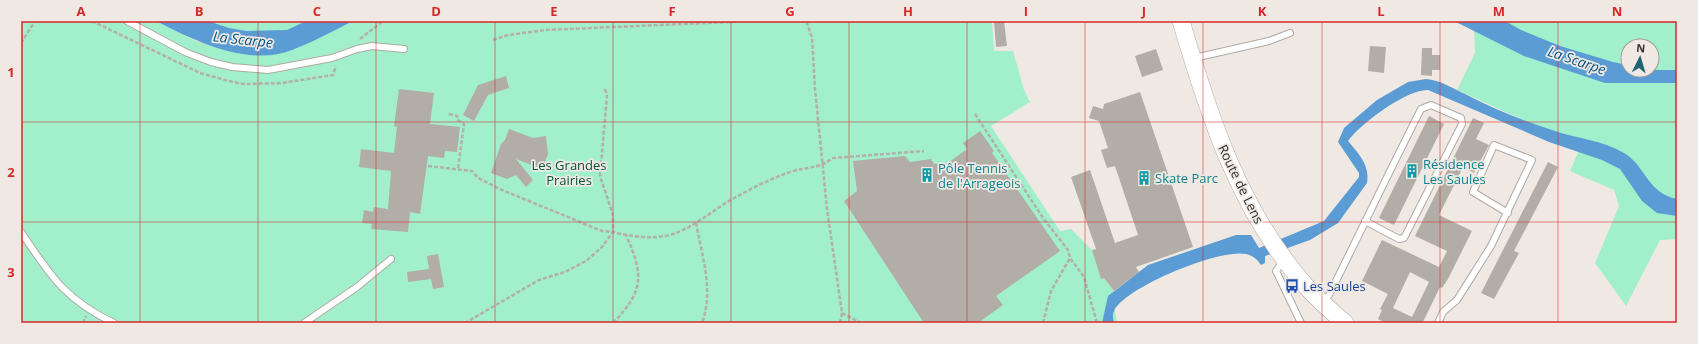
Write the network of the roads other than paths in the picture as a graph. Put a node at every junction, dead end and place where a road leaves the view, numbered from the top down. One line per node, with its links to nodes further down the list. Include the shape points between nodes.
1 (127, 21): 4 (lane, via 185,52 232,67 268,70 332,58 372,46)
2 (1182, 21): 5 (main road, Route de Lens)
3 (1290, 33): 5 (lane, via 1269,41)
4 (404, 49)
5 (1192, 58): 9 (main road, Route de Lens, via 1202,93 1232,171)
6 (1508, 213): 6 (lane, via 1532,160 1494,145 1473,192); 16 (lane, via 1491,246 1457,300 1443,312)
7 (1365, 221): 7 (lane, via 1399,239 1404,238 1462,124 1461,118 1431,105 1421,108); 11 (lane)
8 (21, 232): 12 (lane, via 57,283 79,303)
9 (1277, 256): 11 (main road, Route de Lens); 14 (lane)
10 (391, 259): 13 (lane, via 357,287)
11 (1323, 305): 15 (main road, Route de Lens)
12 (114, 323)
13 (304, 323)
14 (1301, 323)
15 (1345, 323)
16 (1438, 323)

